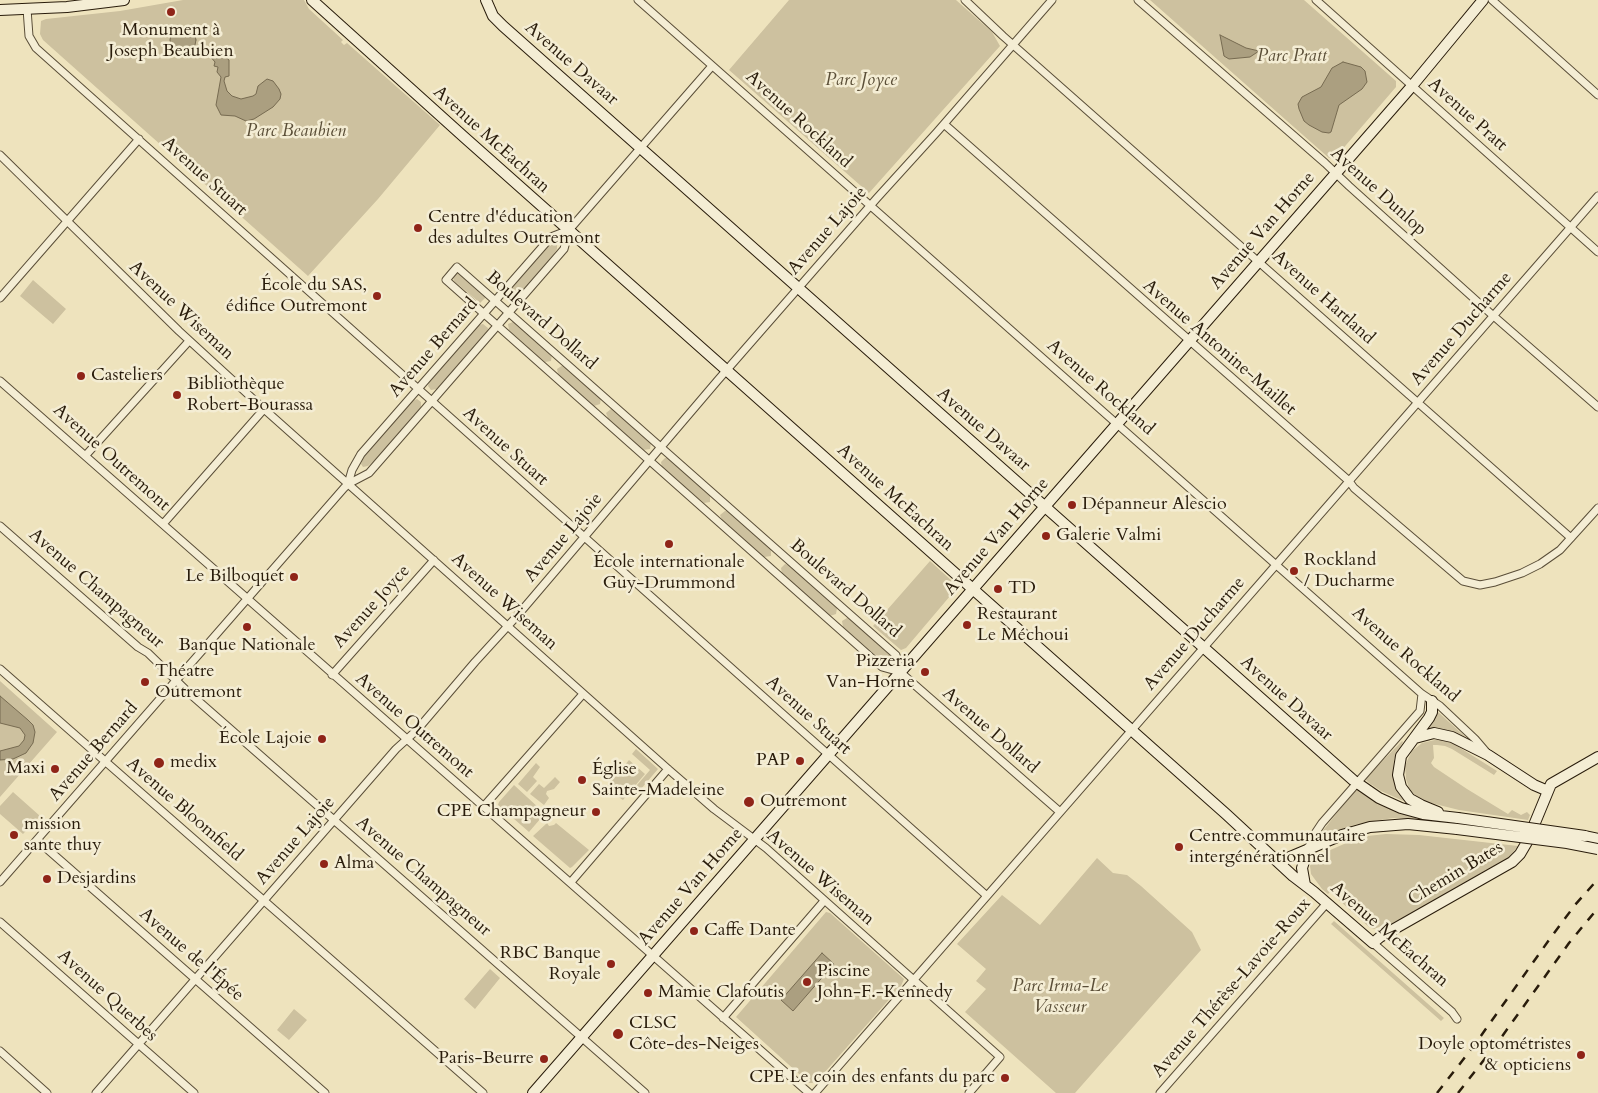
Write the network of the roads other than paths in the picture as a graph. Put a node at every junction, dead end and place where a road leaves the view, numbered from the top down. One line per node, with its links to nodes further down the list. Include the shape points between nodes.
1 (124, 0): 11 (street)
2 (312, 0): 26 (street, Avenue McEachran)
3 (486, 0): 19 (street, Avenue Davaar, via 497,21)
4 (638, 0): 14 (street, Avenue Rockland)
5 (965, 0): 13 (street, Avenue Hartland)
6 (1052, 0): 13 (street, Avenue Lajoie)
7 (1138, 0): 21 (street, Avenue Dunlop)
8 (1316, 0): 15 (street, Avenue Pratt)
9 (1483, 0): 15 (street, Avenue Van Horne)
10 (1492, 0): 16 (street)
11 (27, 9): 12 (street); 18 (street, Avenue Stuart, via 28,36 32,44)
12 (0, 10)
13 (1013, 44): 17 (street, Avenue Lajoie); 28 (street, Avenue Hartland)
14 (712, 66): 19 (street); 23 (street, Avenue Rockland)
15 (1412, 86): 21 (street, Avenue Van Horne); 25 (street, Avenue Pratt)
16 (1598, 96)
17 (944, 124): 23 (street, Avenue Lajoie); 37 (street, Avenue Antonine-Maillet)
18 (139, 139): 24 (street); 40 (street, Avenue Stuart)
19 (640, 148): 26 (street); 29 (street, Avenue Davaar)
20 (0, 155): 24 (street, Avenue Wiseman)
21 (1335, 174): 28 (street, Avenue Van Horne); 34 (street, Avenue Dunlop)
22 (1598, 196): 25 (street, Avenue Ducharme)
23 (870, 206): 29 (street, Avenue Lajoie); 45 (street, Avenue Rockland)
24 (67, 222): 30 (street); 36 (street, Avenue Wiseman)
25 (1571, 228): 27 (street, Avenue Pratt); 34 (street, Avenue Ducharme)
26 (569, 230): 31 (street, Avenue Bernard, via 551,237); 32 (street, Avenue Bernard, via 564,249); 38 (street, Avenue McEachran)
27 (1598, 252)
28 (1259, 261): 37 (street, Avenue Van Horne); 42 (street, Avenue Hartland)
29 (798, 288): 38 (street, Avenue Lajoie); 51 (street, Avenue Davaar)
30 (0, 298)
31 (496, 301): 32 (street, Boulevard Dollard); 33 (street, Avenue Bernard); 33 (street, Boulevard Dollard, via 457,267 446,280)
32 (509, 312): 35 (street, Avenue Bernard); 46 (street, Boulevard Dollard)
33 (484, 314): 35 (street, Boulevard Dollard); 40 (street, Avenue Bernard)
34 (1493, 316): 42 (street, Avenue Ducharme); 43 (street, Avenue Dunlop)
35 (498, 325): 41 (street, Avenue Bernard); 48 (street, Boulevard Dollard)
36 (189, 341): 44 (street, Avenue Wiseman); 47 (street)
37 (1189, 341): 45 (street, Avenue Van Horne); 49 (street, Avenue Antonine-Maillet)
38 (726, 370): 46 (street, Avenue Lajoie); 59 (street, Avenue McEachran)
39 (0, 381): 47 (street, Avenue Outremont)
40 (419, 390): 41 (street, Avenue Stuart); 50 (street, Avenue Bernard, via 361,454)
41 (431, 402): 50 (street, Avenue Bernard, via 369,473); 55 (street, Avenue Stuart)
42 (1418, 402): 49 (street, Avenue Ducharme); 56 (street, Avenue Hartland)
43 (1598, 407)
44 (264, 409): 50 (street, Avenue Wiseman); 53 (street)
45 (1117, 424): 51 (street, Avenue Van Horne); 58 (street, Avenue Rockland)
46 (661, 447): 48 (street, Avenue Lajoie); 64 (street, Boulevard Dollard, via 896,654)
47 (86, 456): 53 (street, Avenue Outremont)
48 (650, 460): 55 (street, Avenue Lajoie); 64 (street, Boulevard Dollard, via 882,667)
49 (1349, 482): 56 (street, Avenue Antonine-Maillet, via 1467,583 1480,585 1507,579 1556,554); 58 (street, Avenue Ducharme)
50 (348, 484): 57 (street, Avenue Wiseman); 60 (street, Avenue Bernard)
51 (1045, 506): 59 (street, Avenue Van Horne); 62 (street, Avenue Davaar)
52 (1598, 508): 56 (street)
53 (163, 524): 60 (street, Avenue Outremont)
54 (0, 526): 66 (street, Avenue Champagneur)
55 (584, 538): 61 (street, Avenue Lajoie); 73 (street, Avenue Stuart)
56 (1571, 538)
57 (434, 560): 61 (street, Avenue Wiseman); 65 (street, Avenue Joyce)
58 (1276, 565): 62 (street, Avenue Ducharme); 68 (street, Avenue Rockland)
59 (972, 589): 64 (street, Avenue Van Horne); 70 (street, Avenue McEachran)
60 (247, 599): 65 (street, Avenue Outremont); 66 (street, Avenue Bernard)
61 (508, 626): 67 (street, Avenue Wiseman); 72 (street, Avenue Lajoie)
62 (1204, 648): 70 (street, Avenue Ducharme); 78 (street, Avenue Davaar)
63 (0, 669): 76 (street, Avenue Bloomfield)
64 (900, 672): 73 (street, Avenue Van Horne); 81 (street, Avenue Dollard)
65 (332, 675): 72 (street, Avenue Outremont)
66 (177, 680): 76 (street, Avenue Bernard); 82 (street, Avenue Champagneur)
67 (583, 694): 77 (street, Avenue Wiseman); 80 (street)
68 (1422, 694): 69 (street, Avenue Rockland); 78 (street, via 1420,711)
69 (1432, 701): 71 (street, via 1432,712); 74 (street, Avenue Rockland)
70 (1132, 730): 81 (street, Avenue Ducharme); 89 (street, Avenue McEachran)
71 (1415, 738): 74 (street, via 1430,733 1445,734); 83 (street, via 1404,750 1400,761 1398,775 1403,789 1418,804)
72 (407, 739): 80 (street, Avenue Outremont); 82 (street, Avenue Lajoie)
73 (828, 754): 86 (street, Avenue Van Horne); 93 (street, Avenue Stuart)
74 (1488, 755): 79 (street, Avenue Rockland)
75 (1598, 757): 79 (street, Chemin Bates, via 1553,782)
76 (105, 761): 85 (street, Avenue Bernard); 94 (street, Avenue Bloomfield)
77 (668, 769): 86 (street, Avenue Wiseman); 91 (street)
78 (1357, 783): 83 (street, Avenue Davaar, via 1401,808); 87 (street, via 1318,828)
79 (1548, 791): 98 (street, Chemin Bates, via 1527,842 1515,860)
80 (484, 806): 91 (street, Avenue Outremont)
81 (1060, 812): 93 (street, Avenue Ducharme)
82 (335, 820): 94 (street, Avenue Lajoie); 104 (street, Avenue Champagneur)
83 (1458, 824): 84 (street, bridge); 87 (street, via 1375,826); 88 (street, bridge)
84 (1598, 839)
85 (38, 840): 90 (street, Avenue Bernard); 100 (street, Avenue de l'Épée)
86 (754, 840): 95 (street, Avenue Wiseman); 99 (street, Avenue Van Horne)
87 (1308, 849): 89 (street); 92 (street, via 1302,868)
88 (1598, 849)
89 (1278, 862): 92 (street, Avenue McEachran)
90 (0, 882)
91 (571, 882): 99 (street, Avenue Outremont)
92 (1305, 886): 96 (street, Avenue McEachran)
93 (987, 896): 101 (street, Avenue Ducharme)
94 (264, 900): 100 (street, Avenue Lajoie); 111 (street, Avenue Bloomfield)
95 (824, 901): 101 (street, Avenue Wiseman); 102 (street)
96 (1327, 903): 98 (street, Avenue McEachran); 117 (street, Avenue Thérèse-Lavoie-Roux)
97 (0, 922): 105 (street, Avenue Querbes)
98 (1373, 943): 103 (street, Avenue McEachran)
99 (653, 956): 102 (street, Avenue Outremont); 104 (street, Avenue Van Horne)
100 (196, 979): 105 (street, Avenue Lajoie); 110 (street, Avenue de l'Épée)
101 (913, 981): 115 (street, Avenue Ducharme); 116 (street, Avenue Wiseman, via 1000,1057)
102 (723, 1018): 114 (street, Avenue Outremont)
103 (1457, 1019)
104 (582, 1037): 112 (street, Avenue Van Horne); 113 (street, Avenue Champagneur)
105 (139, 1044): 108 (street, Avenue Lajoie); 109 (street, Avenue Querbes)
106 (0, 1052): 107 (street)
107 (47, 1093)
108 (96, 1093)
109 (194, 1093)
110 (324, 1093)
111 (483, 1093)
112 (533, 1093)
113 (645, 1093)
114 (809, 1093)
115 (815, 1093)
116 (969, 1093)
117 (1160, 1093)

